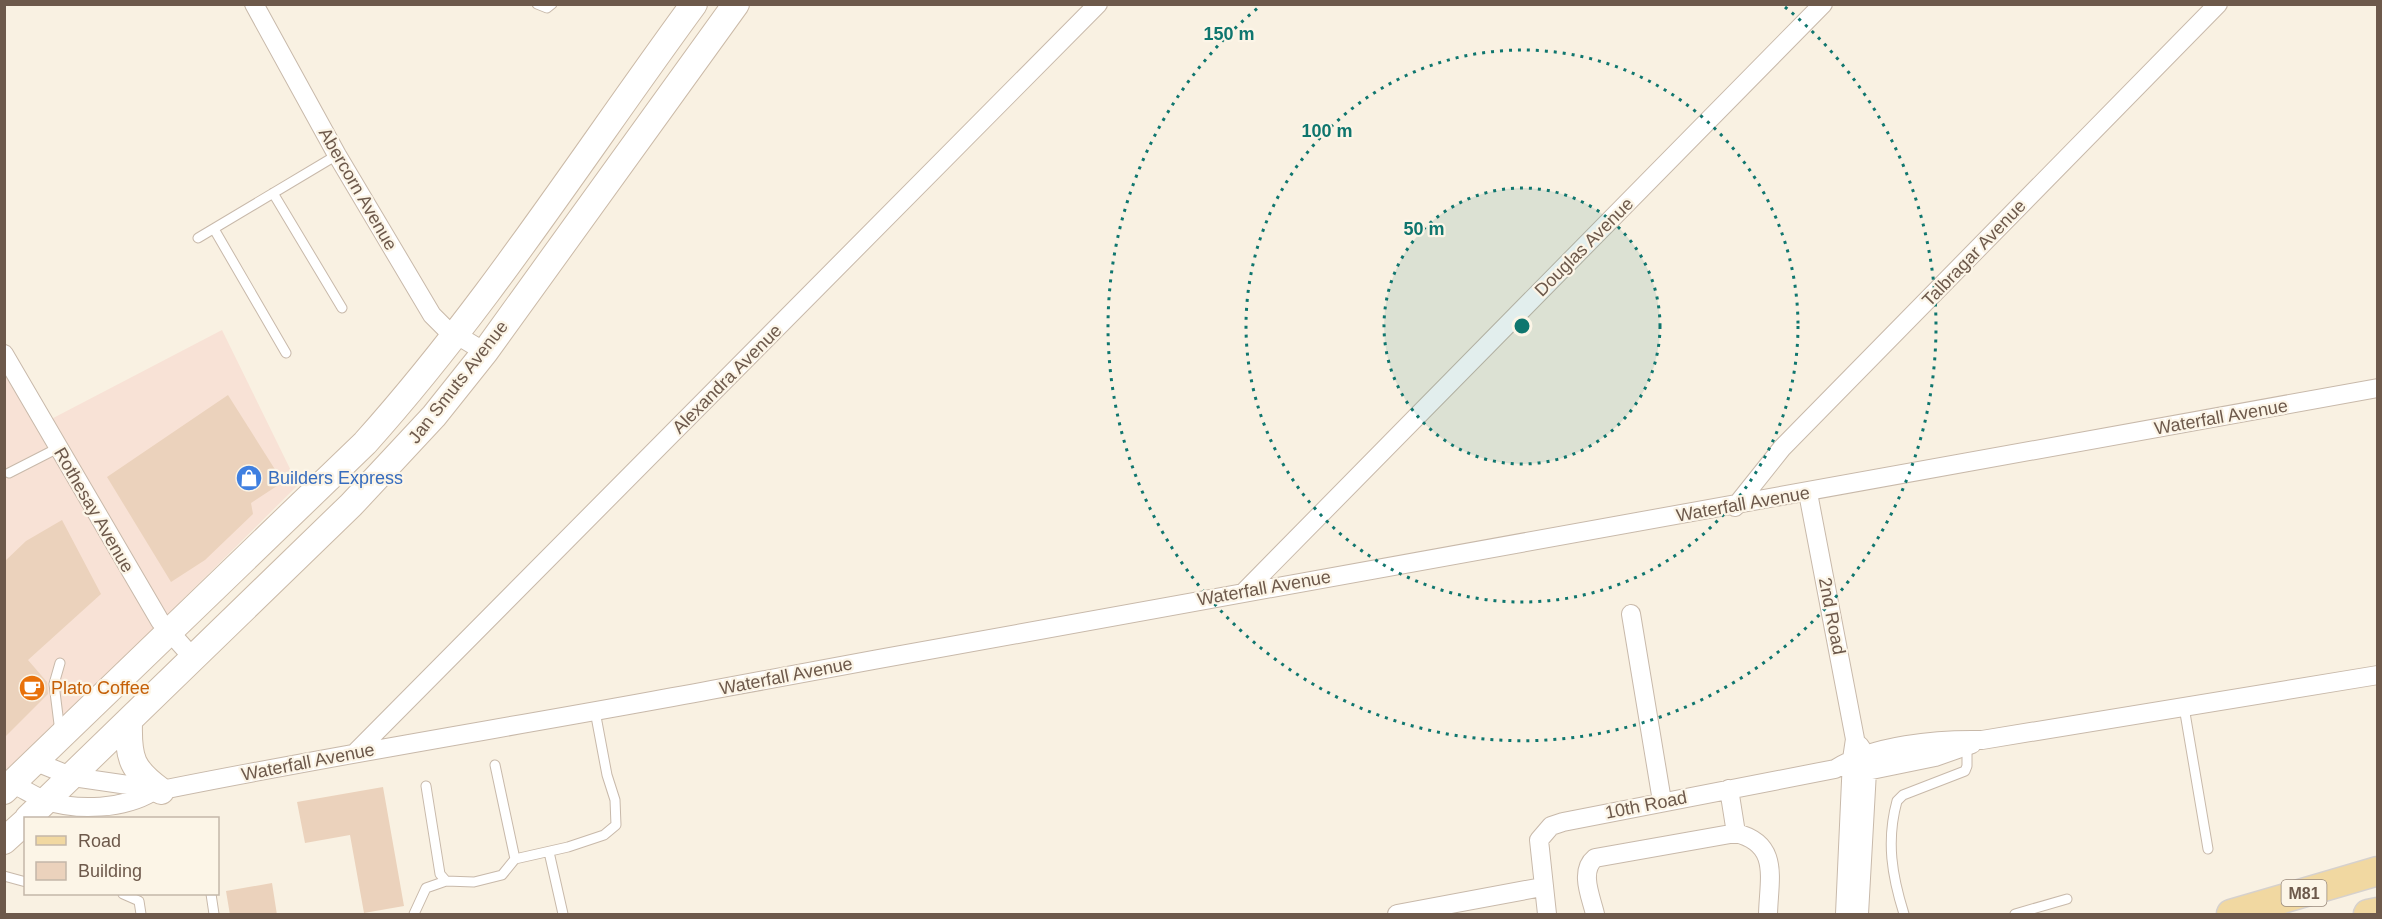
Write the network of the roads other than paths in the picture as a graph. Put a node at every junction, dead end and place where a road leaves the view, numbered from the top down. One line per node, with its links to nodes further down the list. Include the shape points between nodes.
1 (254, 4): 9 (street, Abercorn Avenue)
2 (537, 4): 3 (lane, via 547,8)
3 (552, 4)
4 (694, 4): 14 (main road, Jan Smuts Avenue)
5 (736, 4): 15 (main road, Jan Smuts Avenue)
6 (1098, 4): 34 (street, Alexandra Avenue)
7 (1823, 4): 23 (street, Douglas Avenue)
8 (2218, 4): 22 (street, Talbragar Avenue, via 1782,448)
9 (337, 155): 10 (lane); 14 (street, Abercorn Avenue, via 432,315)
10 (273, 193): 11 (lane); 13 (lane)
11 (214, 229): 12 (lane); 16 (lane)
12 (198, 238)
13 (342, 308)
14 (455, 334): 15 (street, Abercorn Avenue); 25 (main road, Jan Smuts Avenue, via 365,443)
15 (485, 352): 26 (main road, Jan Smuts Avenue, via 396,458)
16 (286, 353)
17 (4, 354): 19 (street, Rothesay Avenue)
18 (2378, 388): 21 (street, Waterfall Avenue)
19 (58, 447): 20 (lane); 25 (street, Rothesay Avenue)
20 (9, 473)
21 (1808, 493): 22 (street, Waterfall Avenue); 37 (street, 2nd Road, via 1855,739)
22 (1734, 507): 23 (street, Waterfall Avenue)
23 (1245, 591): 30 (street, Waterfall Avenue)
24 (1631, 614): 44 (street)
25 (169, 634): 26 (street, Rothesay Avenue); 32 (main road, Jan Smuts Avenue)
26 (194, 659): 31 (main road, Jan Smuts Avenue)
27 (60, 663): 32 (lane, via 54,696)
28 (2378, 675): 29 (street, 10th Road)
29 (2184, 707): 33 (street, 10th Road); 50 (lane)
30 (595, 711): 34 (street, Waterfall Avenue); 51 (lane, via 615,800 616,825 604,835)
31 (129, 723): 38 (main road, Jan Smuts Avenue); 42 (main road, via 129,750 136,770)
32 (61, 737): 35 (main road, Jan Smuts Avenue)
33 (1974, 743): 37 (street, 10th Road, via 1946,740); 72 (lane, via 1965,771 1903,795 1897,801 1890,866)
34 (355, 753): 42 (street, Waterfall Avenue)
35 (36, 762): 38 (street, Waterfall Avenue); 40 (main road, Jan Smuts Avenue)
36 (495, 765): 52 (lane)
37 (1854, 765): 41 (street, 10th Road); 70 (street, 2nd Road); 71 (street, 2nd Road)
38 (73, 777): 42 (street, Waterfall Avenue); 43 (main road, Jan Smuts Avenue)
39 (426, 786): 56 (lane, via 440,874)
40 (9, 788): 43 (street, Waterfall Avenue)
41 (1729, 789): 44 (street, 10th Road); 48 (street)
42 (157, 792): 45 (street, Waterfall Avenue, via 140,800)
43 (46, 801): 45 (street, Waterfall Avenue); 46 (main road, Jan Smuts Avenue)
44 (1662, 801): 57 (street, 10th Road, via 1551,826 1539,840)
45 (75, 812)
46 (30, 817)
47 (24, 823): 49 (main road, Jan Smuts Avenue)
48 (1736, 833): 68 (street, via 1595,858 1586,871); 69 (street, via 1761,842 1766,852)
49 (4, 841)
50 (2208, 849)
51 (549, 852): 52 (lane); 65 (lane)
52 (515, 859): 56 (lane, via 502,875 474,882)
53 (2378, 871): 74 (main road, M81)
54 (4, 876): 55 (lane)
55 (24, 881)
56 (446, 881): 64 (lane, via 426,888)
57 (1542, 887): 66 (street); 67 (street, 10th Road)
58 (125, 895): 62 (lane, via 139,901)
59 (210, 895): 63 (lane)
60 (2067, 899): 73 (lane)
61 (2378, 912): 75 (main road)
62 (141, 915)
63 (214, 915)
64 (414, 915)
65 (563, 915)
66 (1397, 915)
67 (1547, 915)
68 (1595, 915)
69 (1768, 915)
70 (1845, 915)
71 (1859, 915)
72 (1904, 915)
73 (2015, 915)
74 (2231, 915)
75 (2368, 915)

